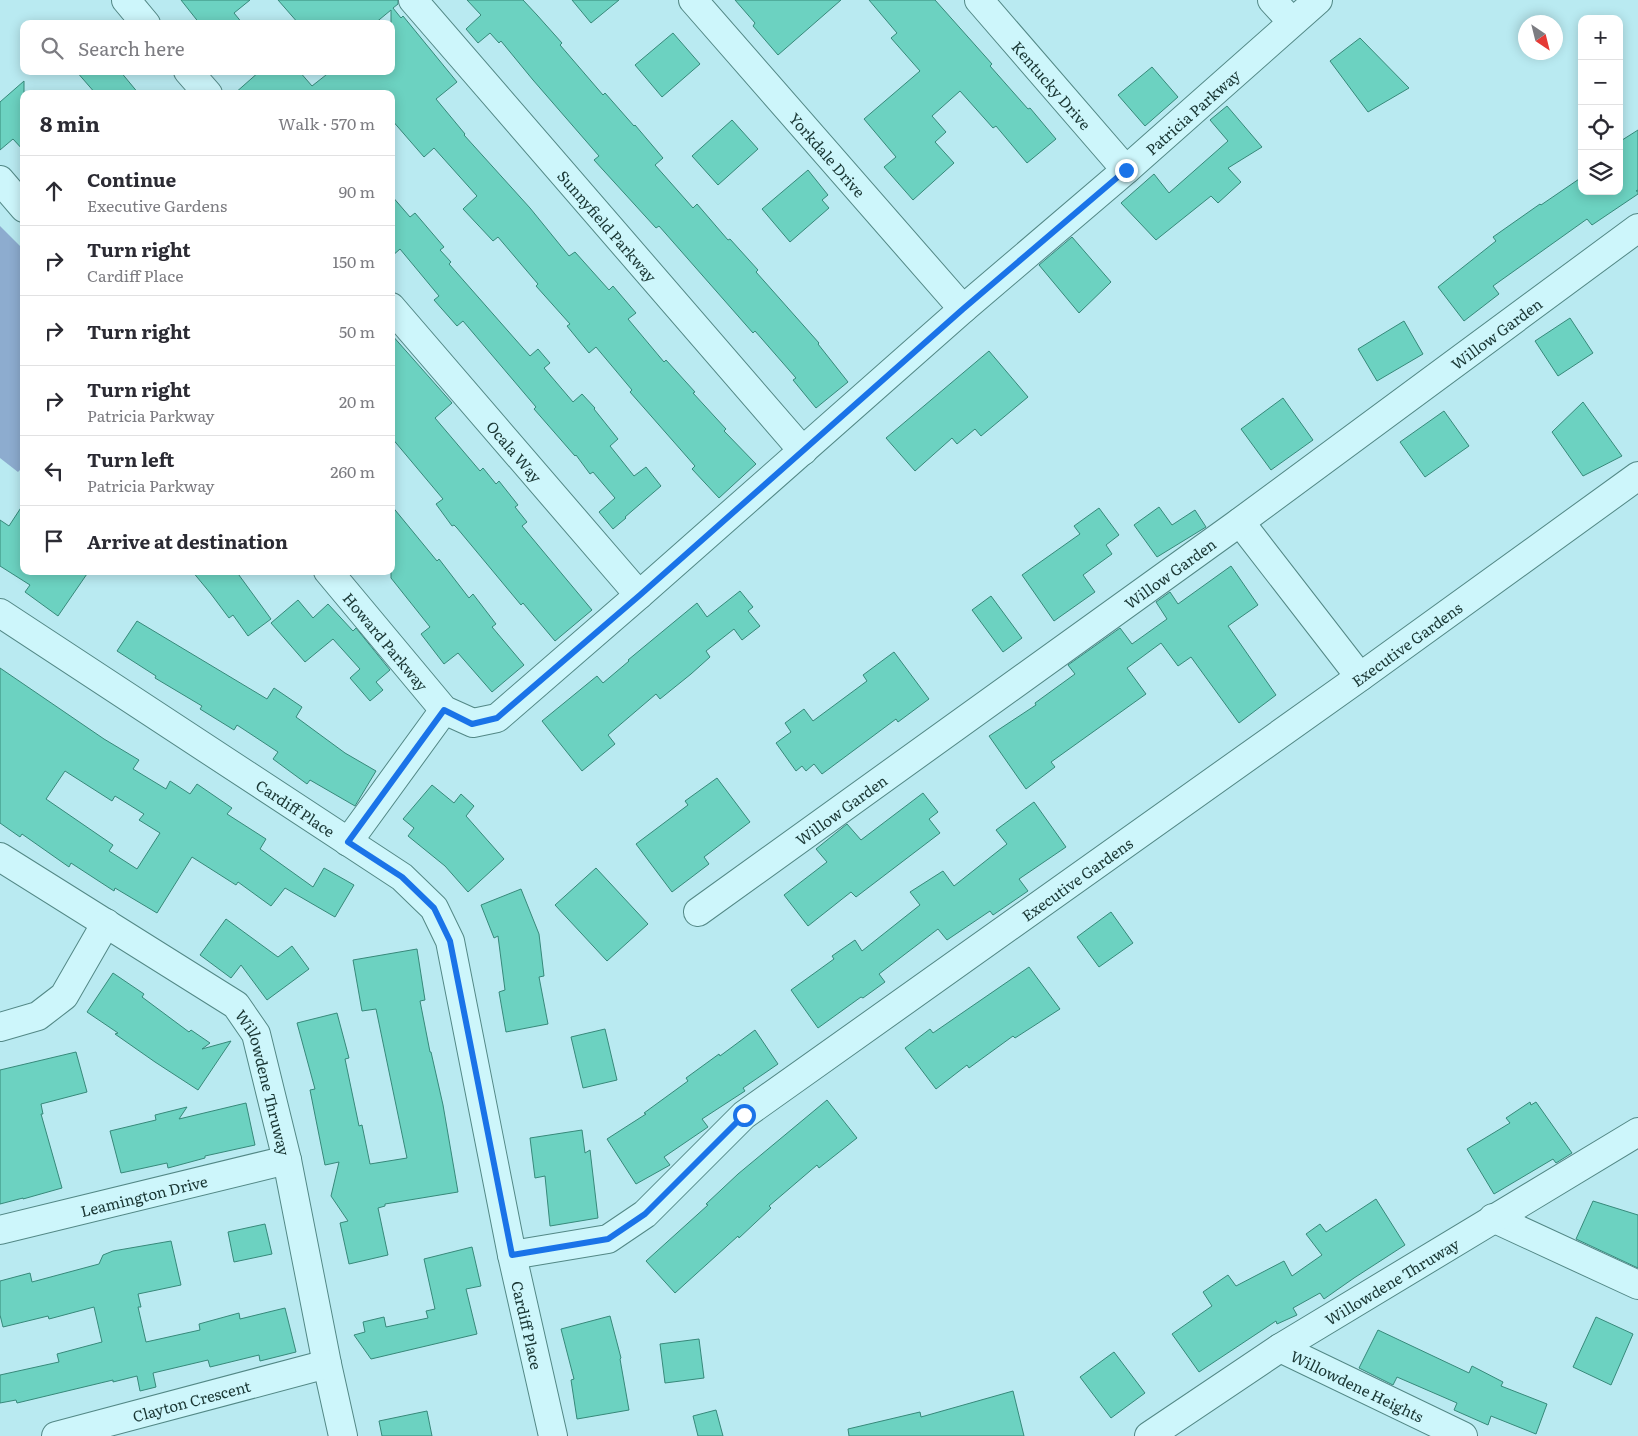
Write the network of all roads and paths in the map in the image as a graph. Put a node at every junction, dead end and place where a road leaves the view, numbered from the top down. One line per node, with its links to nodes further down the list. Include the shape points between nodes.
1 (126, 0): 7 (street)
2 (413, 0): 17 (street, Sunnyfield Parkway)
3 (693, 0): 15 (street, Yorkdale Drive)
4 (979, 0): 11 (street, Kentucky Drive)
5 (1272, 0): 8 (street)
6 (1318, 0): 8 (street, Patricia Parkway)
7 (143, 20)
8 (1292, 22): 11 (street, Patricia Parkway)
9 (191, 75): 10 (street)
10 (205, 90)
11 (1126, 170): 15 (street, Patricia Parkway)
12 (0, 180): 13 (street)
13 (20, 203)
14 (1638, 228): 19 (street, Willow Garden)
15 (963, 309): 17 (street, Patricia Parkway)
16 (395, 312): 21 (street, Ocala Way)
17 (803, 452): 21 (street, Patricia Parkway)
18 (1638, 476): 23 (street, Executive Gardens)
19 (1240, 522): 23 (street); 27 (street, Willow Garden)
20 (331, 575): 24 (street, Howard Parkway)
21 (640, 595): 24 (street, Patricia Parkway, via 497,718 472,724)
22 (0, 613): 25 (street, Cardiff Place)
23 (1360, 677): 34 (street, Executive Gardens, via 744,1115 645,1214 608,1239)
24 (444, 710): 25 (street)
25 (348, 842): 34 (street, Cardiff Place, via 402,877 434,908 450,941)
26 (0, 857): 28 (street, Willowdene Thruway)
27 (698, 912)
28 (106, 922): 29 (street, via 64,996 38,1016); 31 (street, Willowdene Thruway, via 236,1005 256,1034)
29 (0, 1027)
30 (1638, 1132): 32 (street, Willowdene Thruway)
31 (287, 1160): 33 (street, Leamington Drive); 37 (street, Willowdene Thruway)
32 (1493, 1218): 35 (street); 36 (street, Willowdene Thruway)
33 (0, 1230)
34 (512, 1255): 40 (street, Cardiff Place)
35 (1638, 1285)
36 (1280, 1348): 41 (street, Willowdene Thruway); 42 (street, Willowdene Heights)
37 (327, 1364): 38 (street, Clayton Crescent); 39 (street, Willowdene Thruway)
38 (56, 1436)
39 (343, 1436)
40 (553, 1436)
41 (1149, 1436)
42 (1463, 1436)

